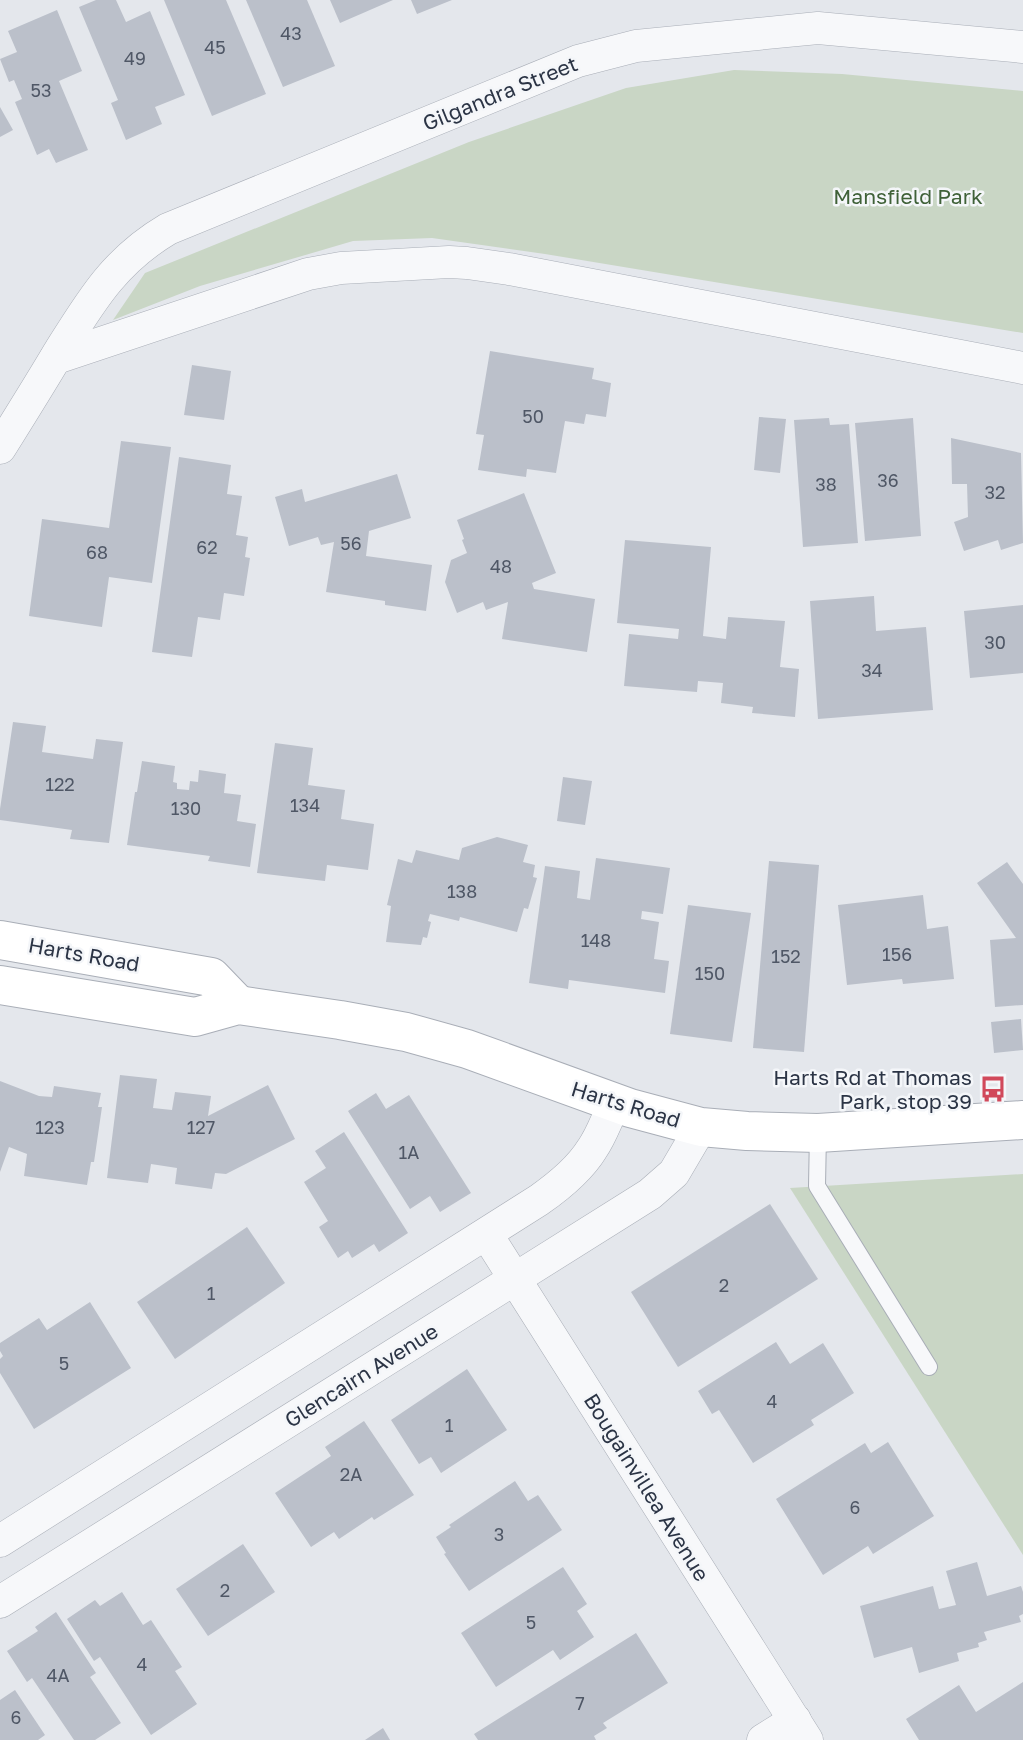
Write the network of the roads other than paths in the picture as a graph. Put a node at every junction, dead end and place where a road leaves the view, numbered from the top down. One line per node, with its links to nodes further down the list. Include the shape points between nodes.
1 (1023, 47): 2 (street, Gilgandra Street, via 818,28 635,47 578,61 167,229 110,277)
2 (56, 358): 3 (street, via 308,274 449,262 509,269); 4 (street, Gilgandra Street)
3 (1023, 368)
4 (0, 448)
5 (0, 940): 7 (street, Harts Road, via 211,977)
6 (0, 985): 7 (street, Harts Road, via 195,1017)
7 (238, 1005): 8 (street, Harts Road, via 416,1035)
8 (615, 1103): 10 (street, Harts Road); 12 (street, via 578,1167 550,1193)
9 (1023, 1121): 11 (street, Harts Road)
10 (701, 1127): 11 (street, Harts Road); 13 (street, Glencairn Avenue, via 663,1184)
11 (818, 1133): 14 (lane, via 817,1186)
12 (487, 1235): 13 (street, Bougainvillea Avenue); 15 (street)
13 (515, 1279): 16 (street, Glencairn Avenue); 17 (street, Bougainvillea Avenue)
14 (929, 1367)
15 (0, 1541)
16 (0, 1602)
17 (801, 1730): 18 (street)
18 (763, 1740)

